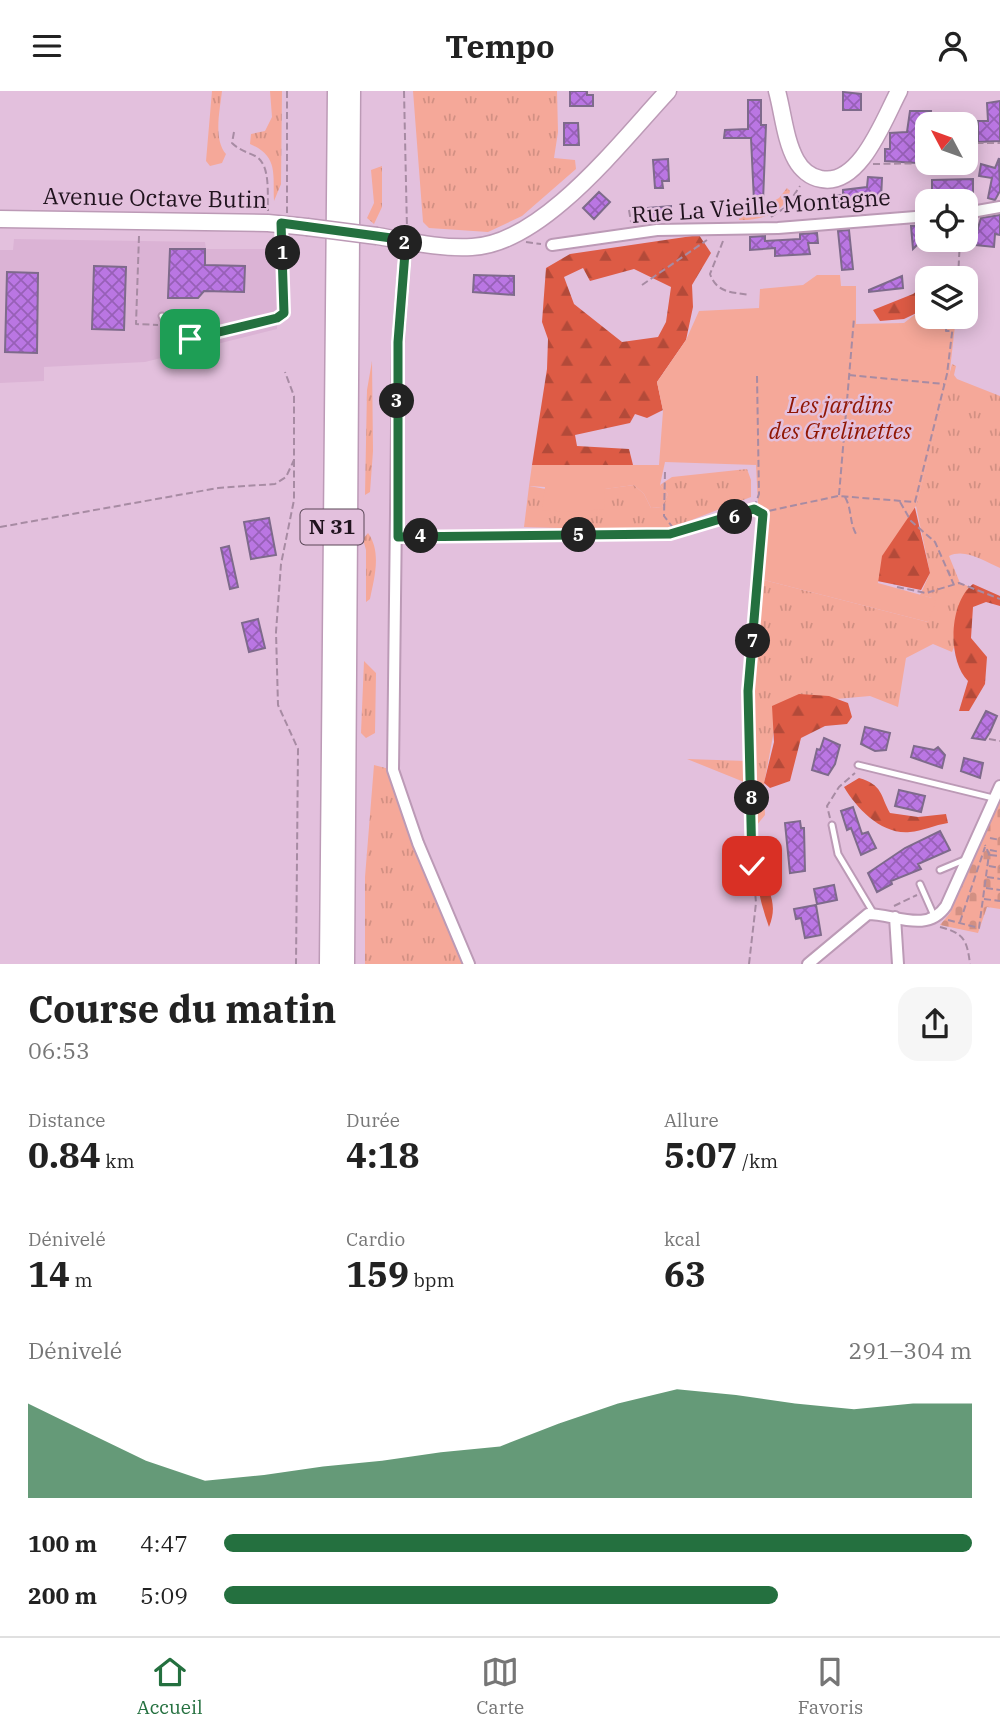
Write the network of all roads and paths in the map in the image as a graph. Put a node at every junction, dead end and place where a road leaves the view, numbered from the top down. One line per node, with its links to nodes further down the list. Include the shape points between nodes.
1 (287, 91): 21 (path)
2 (337, 91): 84 (highway, N 31)
3 (351, 91): 85 (highway, N 31)
4 (404, 91): 25 (path)
5 (668, 91): 24 (main road, Avenue Octave Butin, via 554,209)
6 (777, 91): 13 (main road, via 795,157)
7 (899, 91): 11 (main road)
8 (234, 132): 21 (path, via 232,143 265,167)
9 (978, 143): 10 (path)
10 (1000, 143)
11 (862, 158): 12 (path, via 870,164); 13 (main road, via 841,178 820,179)
12 (915, 163)
13 (807, 173): 19 (path, via 786,207)
14 (1000, 207): 16 (street)
15 (629, 209): 22 (path)
16 (978, 210)
17 (915, 217): 23 (street, Rue La Vieille Montagne)
18 (0, 219): 20 (main road, Avenue Octave Butin)
19 (768, 219)
20 (139, 221): 21 (main road, Avenue Octave Butin); 33 (path, via 136,324)
21 (279, 223): 25 (main road, Avenue Octave Butin, bridge); 30 (lane)
22 (631, 224)
23 (722, 230): 26 (street, Rue La Vieille Montagne, via 657,230); 27 (path); 28 (path, via 721,251 710,274 713,283 727,292)
24 (519, 234): 25 (main road, Avenue Octave Butin, via 470,248); 26 (path, via 530,244)
25 (406, 240): 49 (street, via 398,342)
26 (552, 245)
27 (642, 285)
28 (750, 295)
29 (277, 297): 30 (lane)
30 (286, 297): 33 (lane, via 284,313 277,318 190,339 180,338)
31 (162, 316): 33 (lane)
32 (853, 318): 37 (path)
33 (166, 326)
34 (946, 329): 35 (path)
35 (952, 331): 39 (path)
36 (285, 372): 40 (path, via 294,396)
37 (849, 375): 39 (path); 42 (path)
38 (757, 376): 45 (path, via 759,494)
39 (945, 384): 44 (path, via 915,502)
40 (293, 460): 46 (path, via 286,477 275,484 218,488); 83 (path, via 294,500 281,564 276,632 278,705 298,749)
41 (665, 473): 47 (path, via 664,516)
42 (839, 496): 43 (path); 45 (path, via 768,511)
43 (844, 496): 44 (path); 48 (path)
44 (900, 502): 50 (path, via 911,521 935,542)
45 (754, 509): 47 (path); 87 (path, via 764,517 748,691 756,902)
46 (0, 527)
47 (677, 533): 49 (path)
48 (856, 534)
49 (398, 537): 86 (street, via 393,769 418,843)
50 (954, 586): 51 (path, via 926,593); 52 (path, via 959,583)
51 (897, 587)
52 (1000, 599)
53 (989, 739): 54 (path)
54 (1000, 741)
55 (858, 765): 57 (lane); 58 (path, via 853,778 839,787 827,806)
56 (1000, 786): 57 (street)
57 (993, 798): 67 (street)
58 (832, 825): 79 (lane, via 838,854)
59 (993, 827): 60 (path)
60 (989, 838): 61 (path); 62 (path)
61 (1000, 840)
62 (985, 846): 63 (path); 82 (path)
63 (989, 850): 64 (path); 65 (path)
64 (1000, 852)
65 (989, 854): 66 (path); 68 (path)
66 (1000, 856)
67 (964, 860): 70 (lane); 81 (street, via 946,907)
68 (988, 866): 69 (path); 71 (path)
69 (1000, 867)
70 (940, 870)
71 (986, 877): 72 (path); 74 (path)
72 (1000, 879)
73 (920, 884): 76 (lane)
74 (985, 888): 75 (path); 77 (path)
75 (1000, 890)
76 (924, 892): 80 (path, via 896,904); 81 (lane)
77 (983, 898): 78 (path); 82 (path, via 979,927)
78 (1000, 901)
79 (874, 914): 80 (street); 88 (street, via 858,919)
80 (891, 917): 81 (street, via 916,922); 89 (street)
81 (936, 917): 82 (path); 90 (path, via 940,926 962,933)
82 (960, 923)
83 (296, 964)
84 (329, 964)
85 (345, 964)
86 (469, 964)
87 (749, 964)
88 (808, 964)
89 (898, 964)
90 (970, 964)

